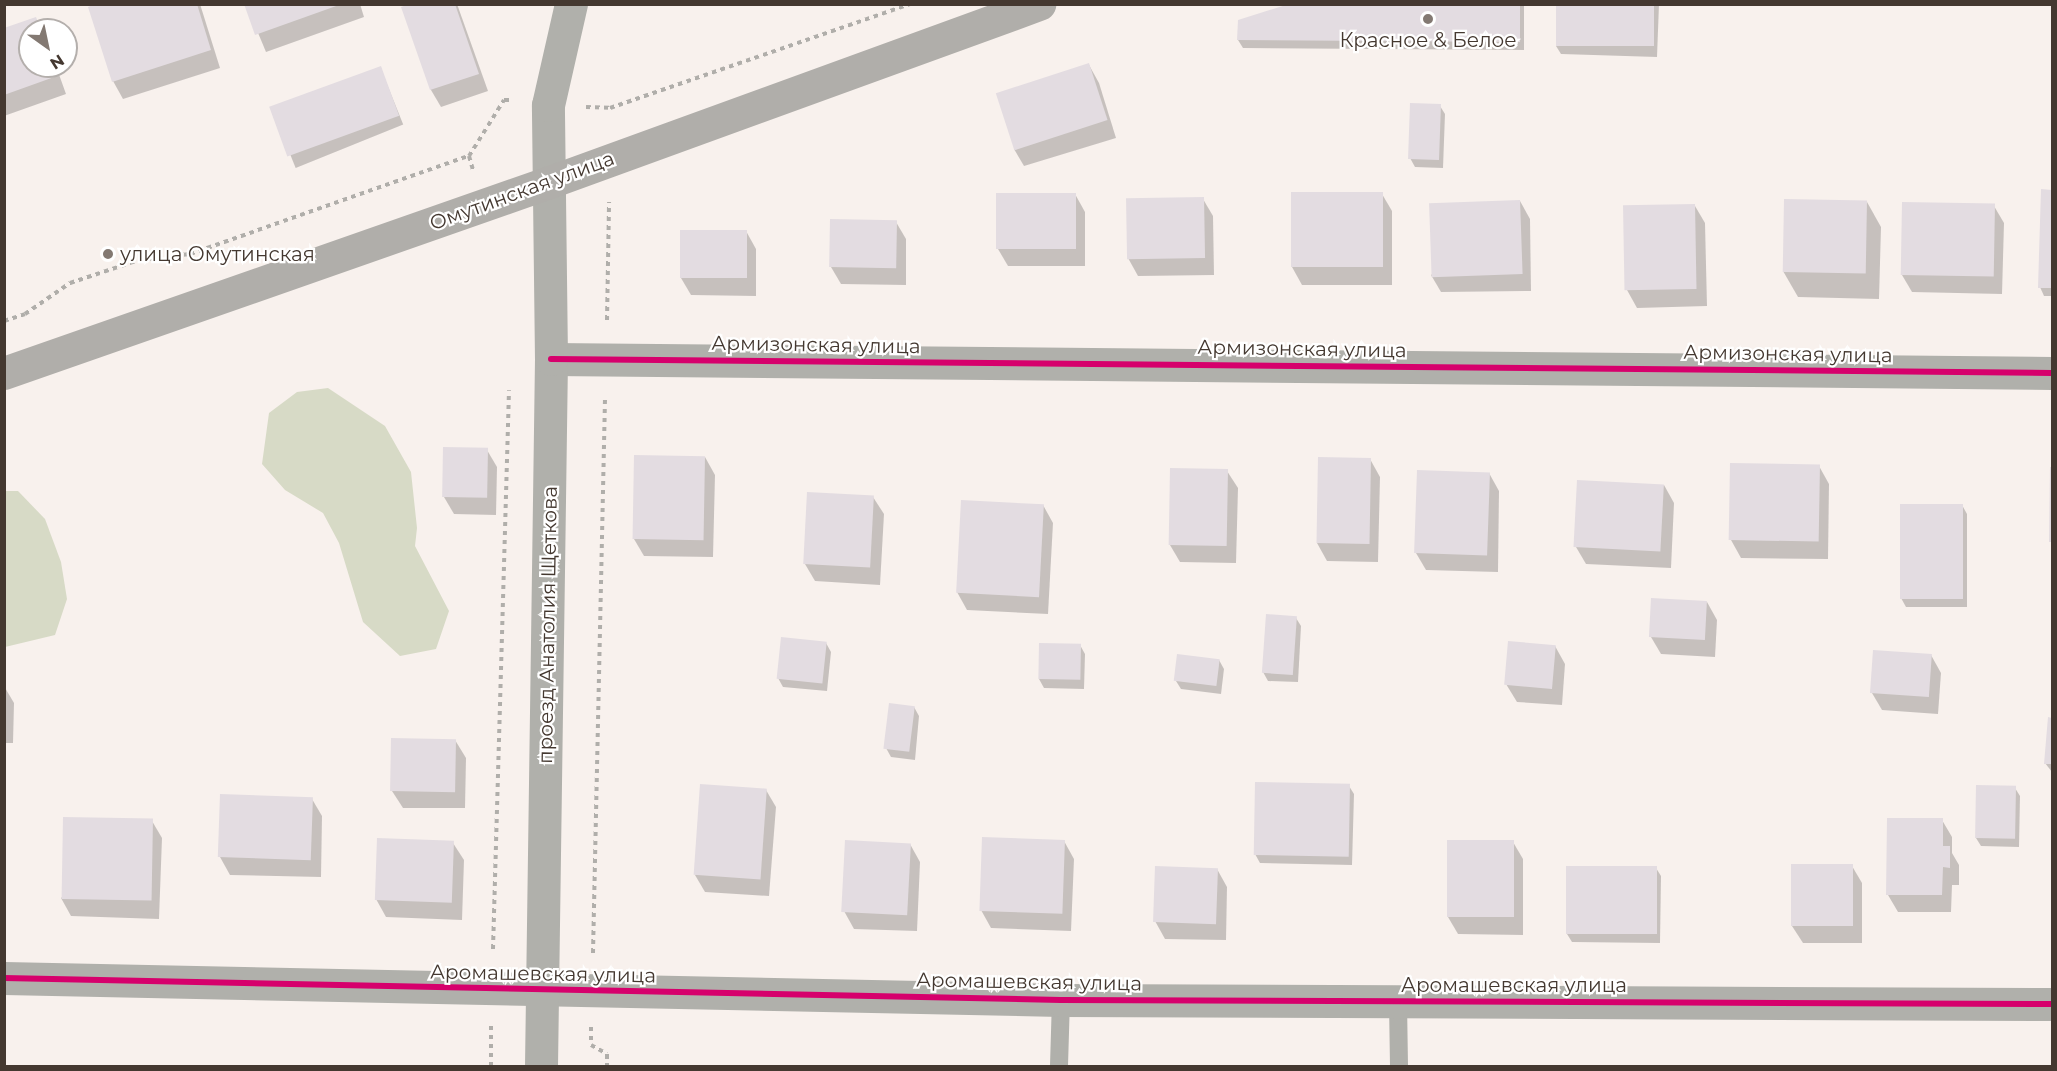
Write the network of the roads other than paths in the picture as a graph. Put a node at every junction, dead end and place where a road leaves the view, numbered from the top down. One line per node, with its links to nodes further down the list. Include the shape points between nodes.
1 (571, 4): 3 (street, проезд Анатолия Щеткова, via 548,105)
2 (1039, 4): 3 (street, Омутинская улица)
3 (547, 183): 4 (street, проезд Анатолия Щеткова); 5 (street, Омутинская улица)
4 (551, 359): 6 (street, Армизонская улица); 8 (street, проезд Анатолия Щеткова)
5 (4, 373)
6 (2052, 373)
7 (4, 978): 8 (street, Аромашевская улица)
8 (545, 990): 9 (street, Аромашевская улица); 12 (street, проезд Анатолия Щеткова)
9 (1060, 1000): 10 (street, Аромашевская улица); 13 (lane)
10 (1398, 1002): 11 (street, Аромашевская улица); 14 (lane)
11 (2052, 1004)
12 (541, 1066)
13 (1059, 1066)
14 (1399, 1066)

